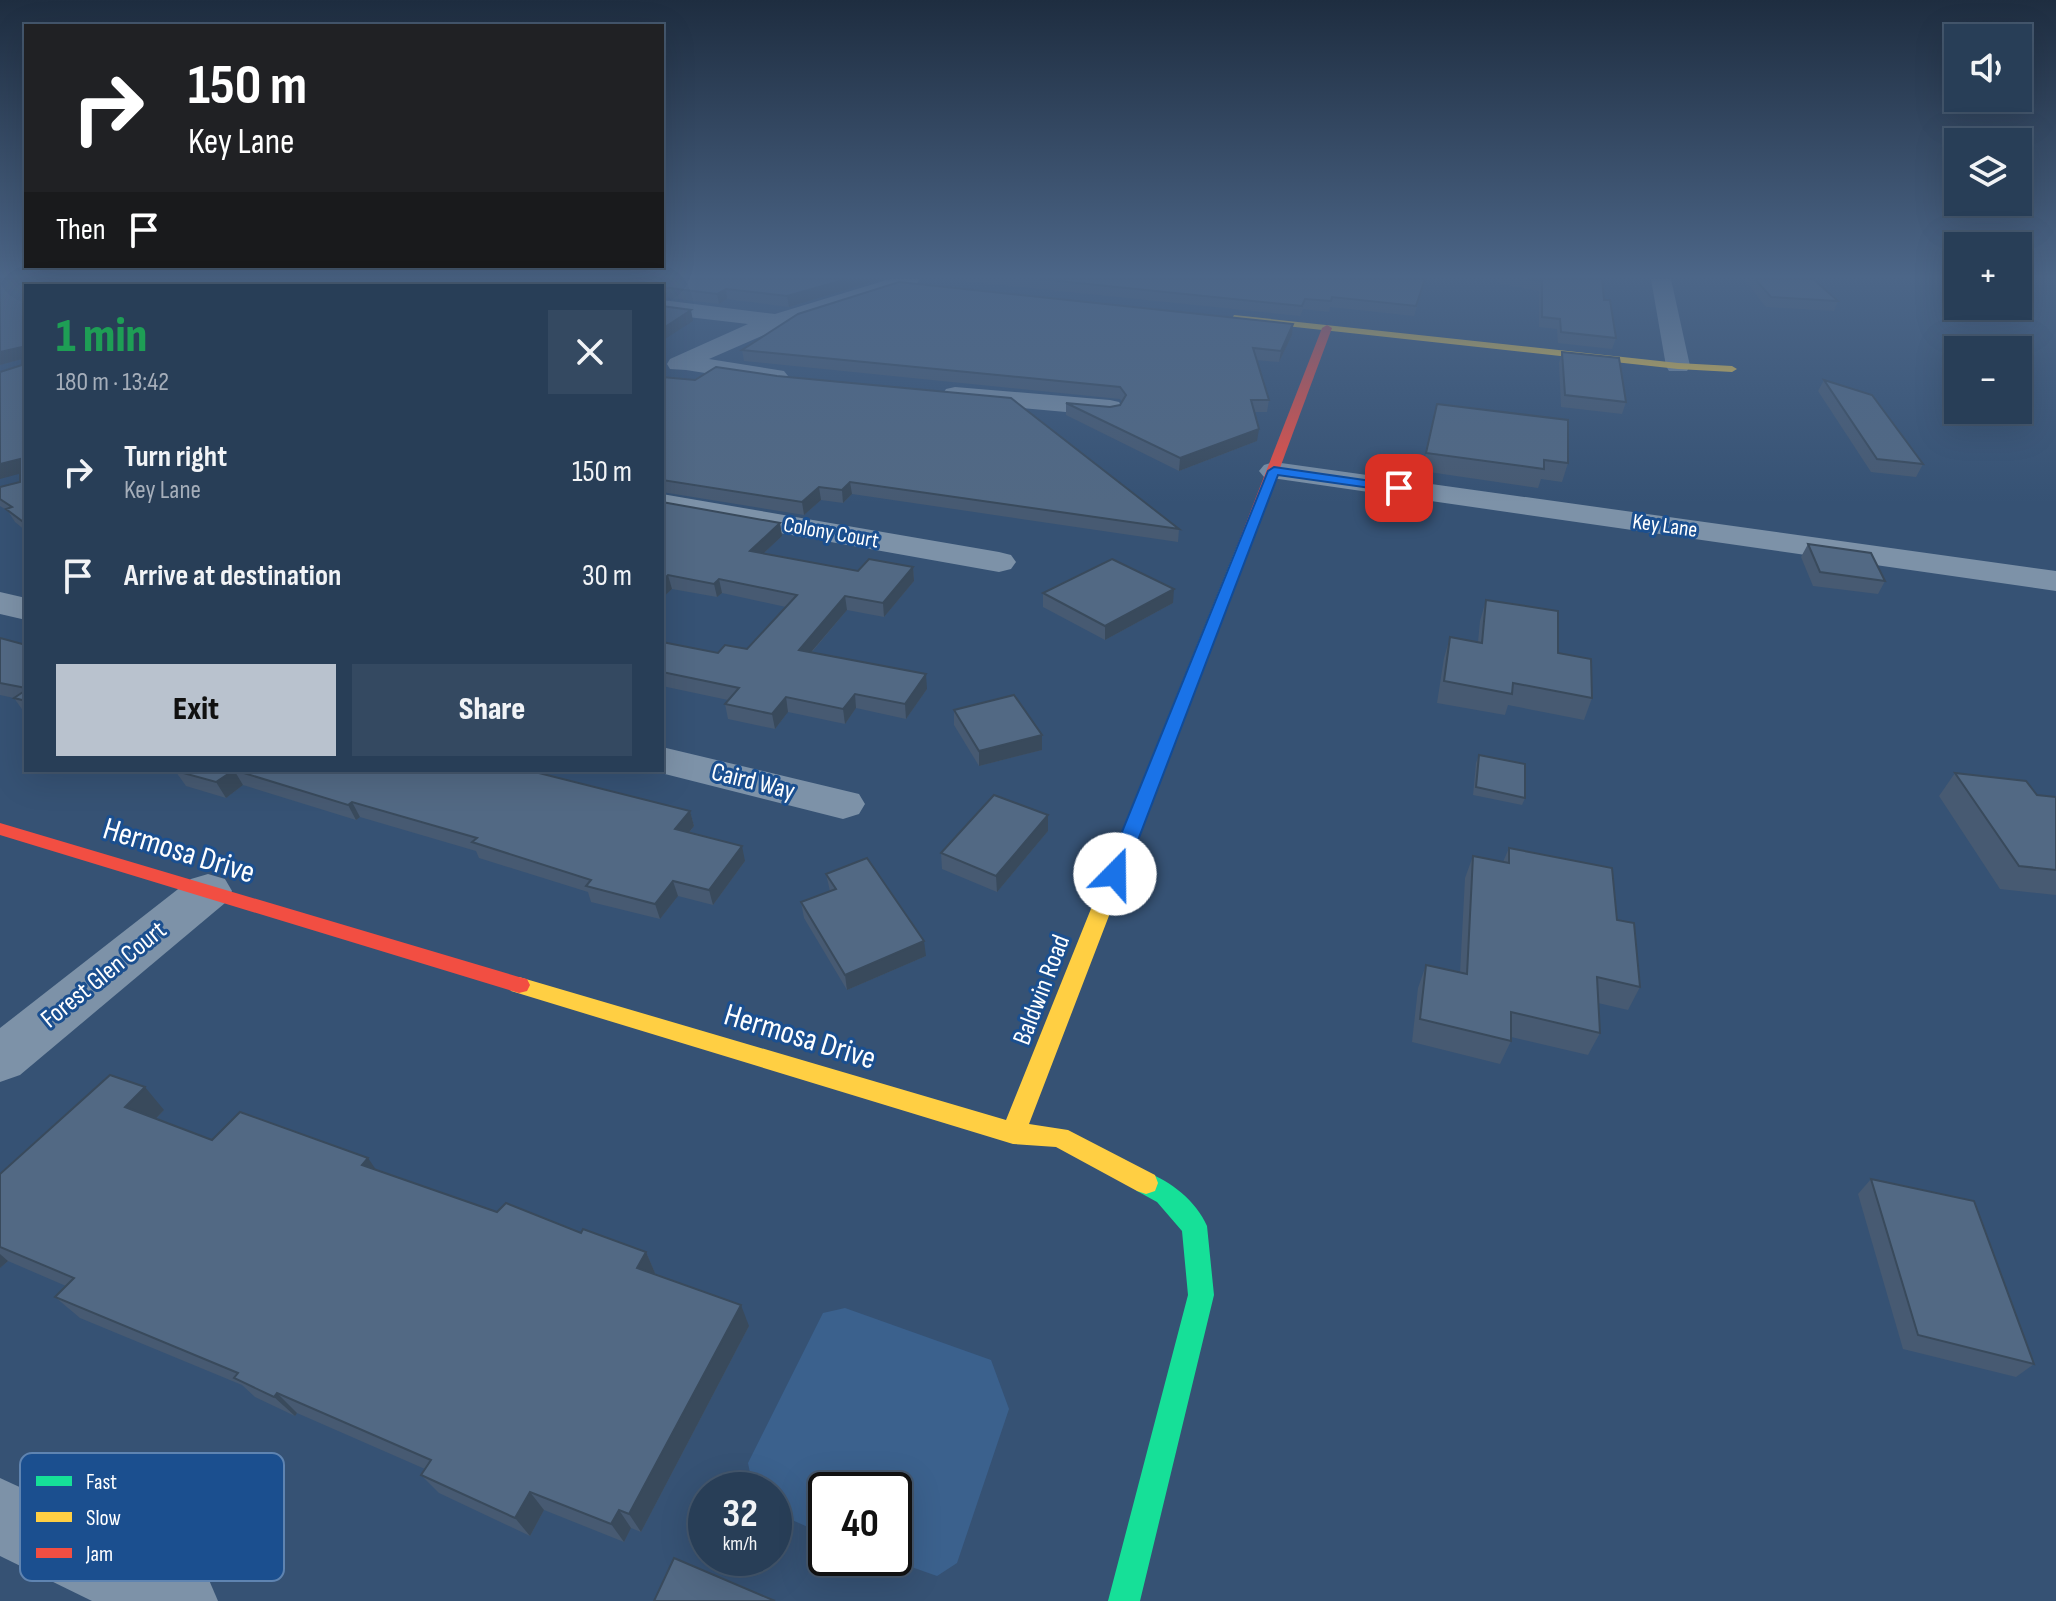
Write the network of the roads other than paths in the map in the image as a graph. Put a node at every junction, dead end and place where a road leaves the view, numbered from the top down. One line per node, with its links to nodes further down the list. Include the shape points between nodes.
1 (699, 354): 6 (street)
2 (1317, 354): 11 (street, Baldwin Road)
3 (1565, 354): 5 (street)
4 (1676, 354): 5 (street)
5 (1678, 366): 7 (street)
6 (672, 367): 8 (street)
7 (1732, 369)
8 (794, 379)
9 (927, 392): 10 (street)
10 (1110, 408)
11 (1274, 471): 14 (street, Key Lane); 22 (street, Baldwin Road)
12 (664, 503): 13 (street, Colony Court)
13 (999, 562)
14 (2056, 581)
15 (0, 603): 16 (street)
16 (24, 609)
17 (664, 760): 18 (street, Caird Way)
18 (843, 804)
19 (0, 829): 20 (street, Hermosa Drive)
20 (208, 891): 21 (street, Forest Glen Court); 22 (street, Hermosa Drive)
21 (0, 1059)
22 (1013, 1133): 27 (street, Hermosa Drive, via 1059,1137 1166,1194 1194,1226 1201,1295)
23 (0, 1516): 24 (street)
24 (20, 1526)
25 (136, 1581): 26 (street)
26 (178, 1601)
27 (1124, 1601)

